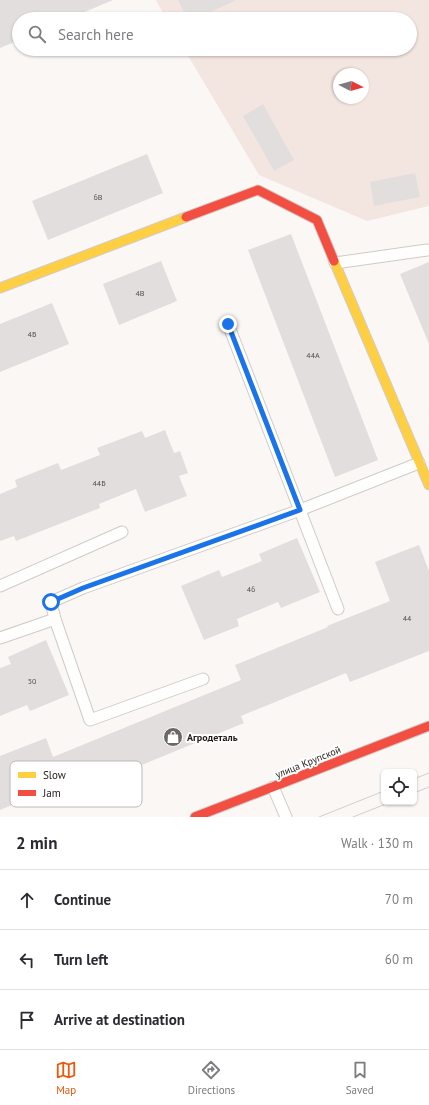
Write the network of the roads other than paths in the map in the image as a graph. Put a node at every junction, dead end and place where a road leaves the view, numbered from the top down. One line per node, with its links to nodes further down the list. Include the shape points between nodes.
1 (427, 250): 2 (lane)
2 (335, 263): 3 (street, via 317,220 258,190); 5 (street)
3 (0, 288)
4 (228, 324): 7 (lane)
5 (419, 463): 6 (street); 7 (lane)
6 (429, 485)
7 (300, 510): 10 (lane); 11 (lane, via 83,588 51,602)
8 (122, 532): 9 (lane)
9 (0, 586)
10 (338, 609)
11 (55, 619): 12 (lane); 13 (lane, via 90,720)
12 (0, 638)
13 (203, 679)
14 (429, 726): 15 (street, улица Крупской)
15 (273, 787): 16 (street, улица Крупской); 17 (lane)
16 (195, 817)
17 (286, 817)

